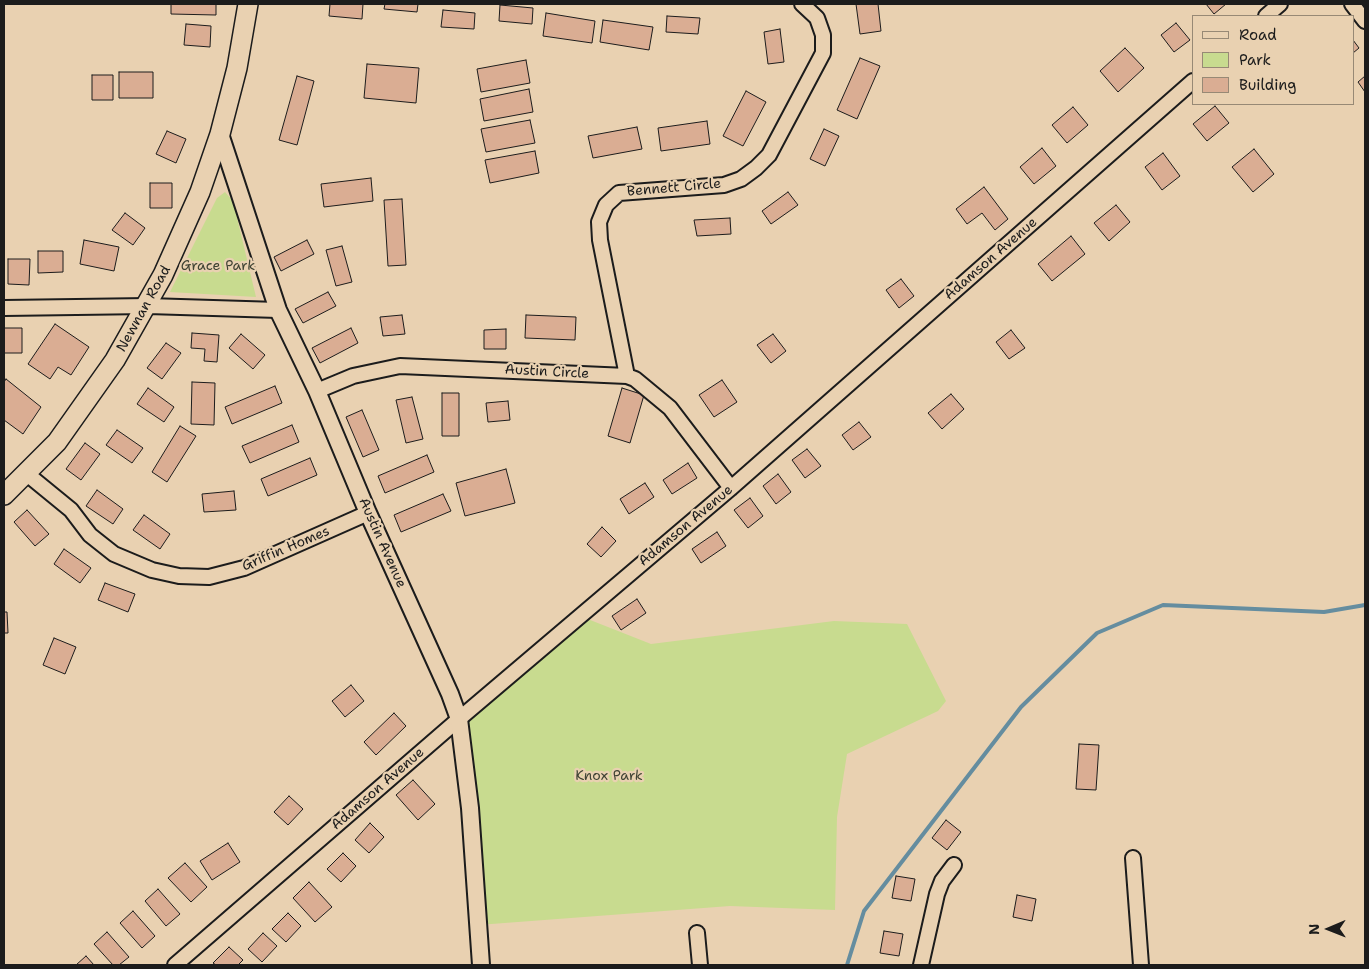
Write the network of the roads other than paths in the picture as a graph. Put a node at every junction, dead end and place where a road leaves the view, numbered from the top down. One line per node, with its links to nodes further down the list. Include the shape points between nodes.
1 (248, 4): 8 (main road, Newnan Road, via 238,68)
2 (802, 4): 12 (street, Bennett Circle, via 817,18 823,35 823,53 769,155 741,179 724,185 619,193 606,205 599,222 600,240)
3 (1280, 4): 5 (street)
4 (1352, 4): 6 (street)
5 (1267, 15)
6 (1365, 21)
7 (1192, 82): 15 (street, Adamson Avenue)
8 (220, 134): 9 (main road, Newnan Road, via 189,220); 11 (street, Austin Avenue)
9 (148, 306): 10 (street); 11 (street); 14 (main road, Newnan Road, via 116,360 57,442)
10 (4, 308)
11 (278, 310): 13 (street, Austin Avenue)
12 (627, 376): 13 (street, Austin Circle, via 400,366 353,376); 15 (street, Austin Circle, via 636,379 670,408)
13 (317, 391): 17 (street, Austin Avenue)
14 (27, 474): 16 (main road, Newnan Road); 17 (street, Griffin Homes, via 71,510 90,535 114,554 152,570 179,576 209,577 244,568)
15 (731, 488): 18 (street, Adamson Avenue)
16 (4, 496)
17 (368, 513): 18 (street, Austin Avenue, via 450,694)
18 (458, 719): 22 (street, Adamson Avenue); 23 (street, Austin Avenue, via 470,808)
19 (1133, 858): 26 (street)
20 (954, 865): 25 (street, via 937,894)
21 (697, 933): 24 (street)
22 (175, 965)
23 (481, 965)
24 (700, 965)
25 (921, 965)
26 (1141, 965)

